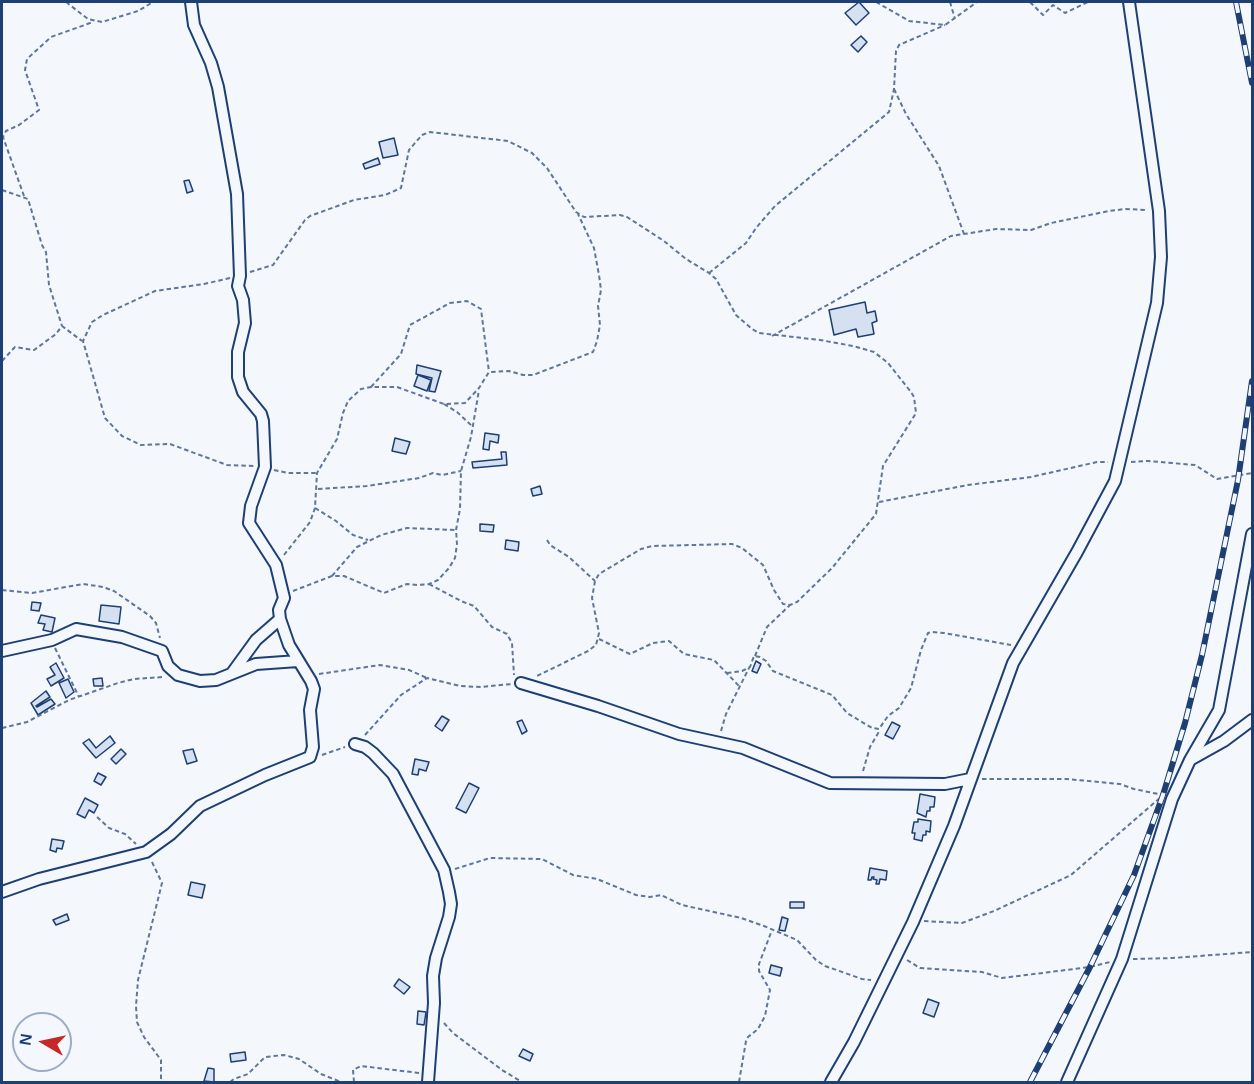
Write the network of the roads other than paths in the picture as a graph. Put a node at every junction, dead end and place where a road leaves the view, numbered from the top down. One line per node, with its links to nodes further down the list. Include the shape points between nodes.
1 (191, 2): 4 (street, via 194,25 211,63 226,124 237,194 238,286 245,323 238,352 238,377 243,392 261,414 265,467 249,523 276,565 284,598)
2 (1129, 2): 12 (street, via 1159,211 1161,258 1157,303 1112,489 1022,646 1002,688)
3 (1252, 534): 11 (street, via 1219,710)
4 (280, 619): 6 (street); 7 (street, via 256,640)
5 (2, 651): 7 (street, via 52,640 76,629 122,637 162,651 168,666 178,675 216,681)
6 (298, 661): 7 (street, via 256,664); 13 (street, via 314,689 310,757 200,806 146,852)
7 (232, 673)
8 (520, 683): 12 (street, via 679,734 743,748 830,783 945,784)
9 (1252, 720): 11 (street)
10 (355, 744): 14 (street, via 373,753 393,774 444,870 452,904 433,975)
11 (1190, 760): 16 (street, via 1172,799 1122,959)
12 (970, 779): 15 (street, via 913,922)
13 (2, 892)
14 (428, 1078)
15 (831, 1083)
16 (1067, 1083)

